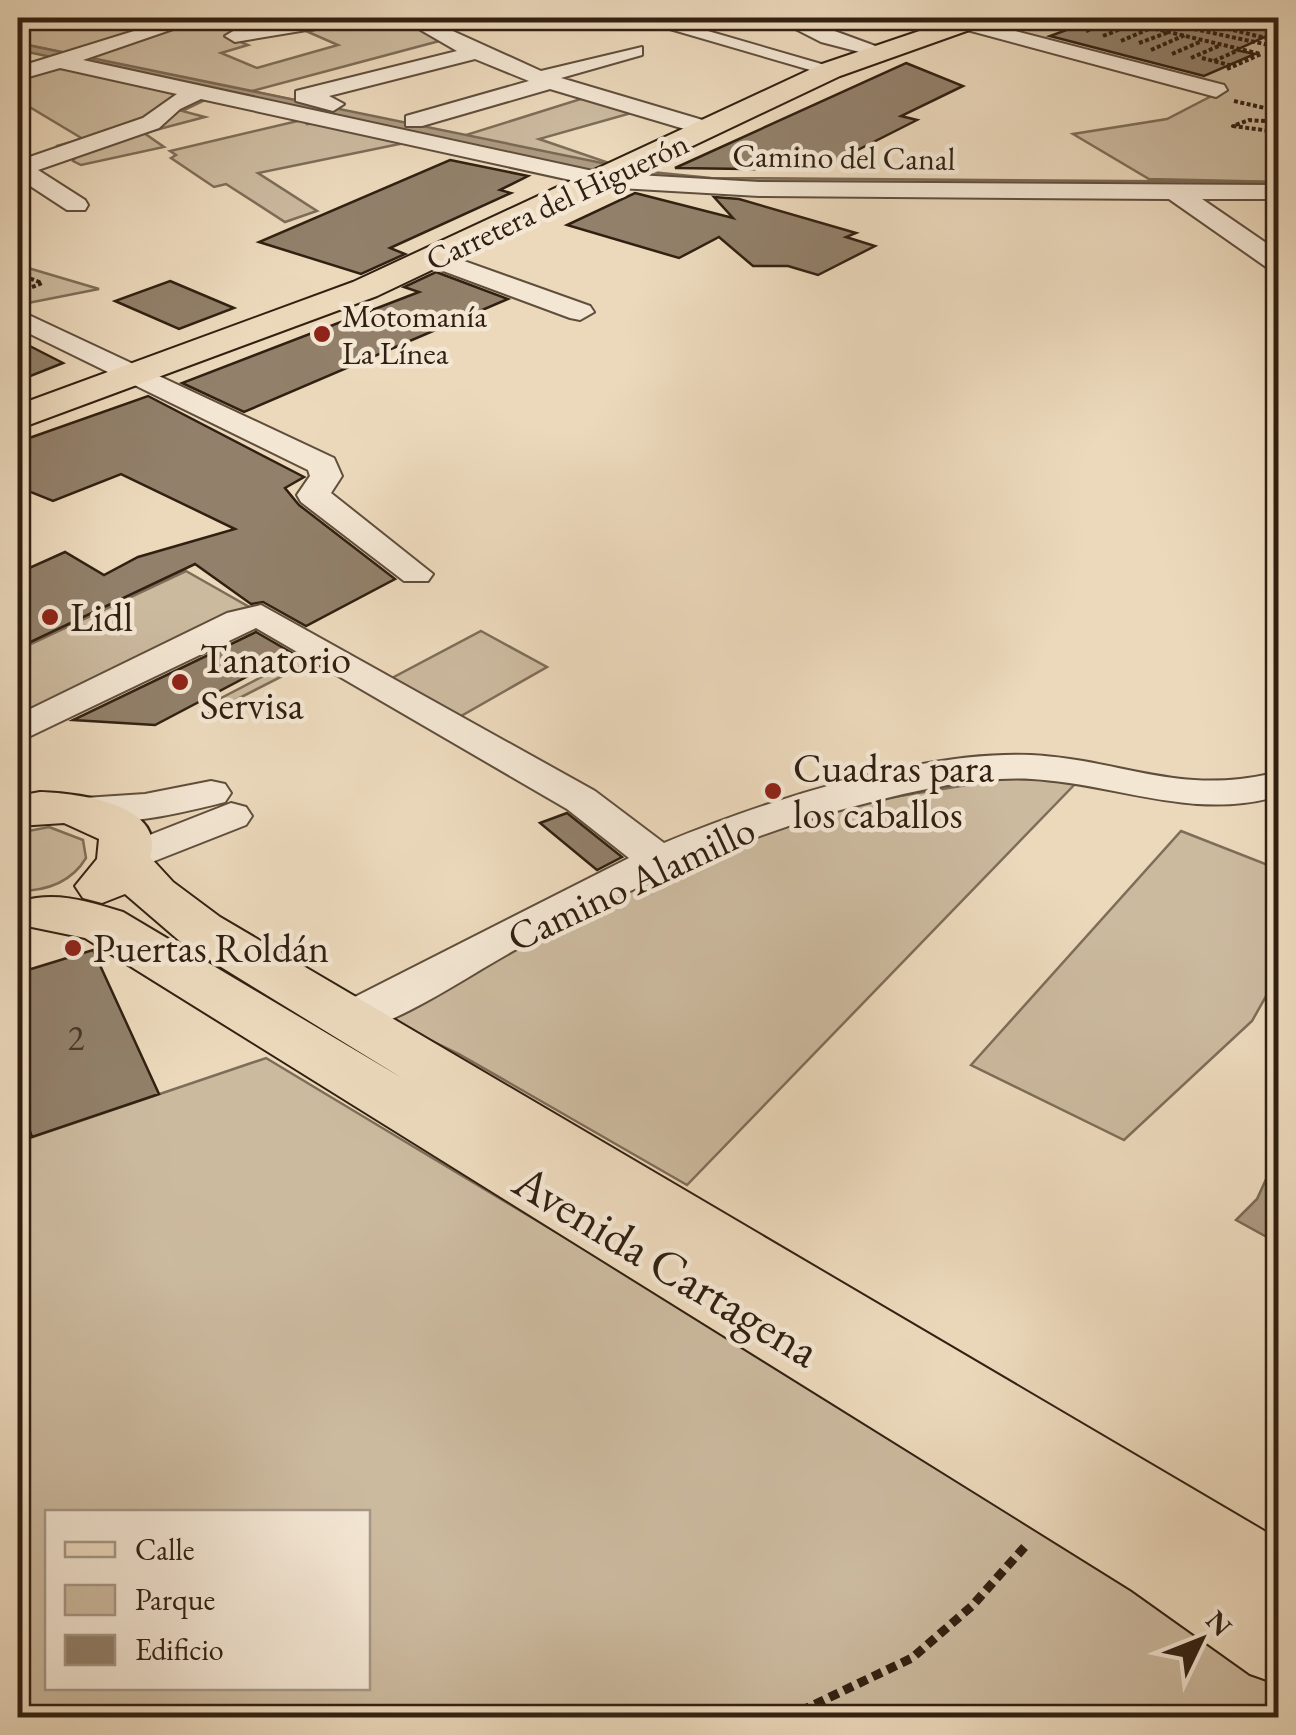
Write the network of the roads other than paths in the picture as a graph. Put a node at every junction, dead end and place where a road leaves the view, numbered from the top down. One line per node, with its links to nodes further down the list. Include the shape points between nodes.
1 (196, 18): 12 (street)
2 (343, 18): 8 (street)
3 (410, 18): 11 (street)
4 (642, 18): 13 (street)
5 (784, 18): 9 (street, via 828,38)
6 (834, 18): 9 (street)
7 (975, 19): 9 (main road, Carretera del Higuerón); 16 (street)
8 (235, 36)
9 (892, 47): 13 (main road, Carretera del Higuerón)
10 (635, 50): 15 (street)
11 (478, 52): 15 (street); 18 (street, via 304,96)
12 (62, 62): 14 (street); 17 (street, Camino del Canal)
13 (831, 70): 19 (main road, Carretera del Higuerón)
14 (18, 74)
15 (545, 80): 18 (street); 19 (street)
16 (1216, 90)
17 (200, 91): 21 (street, via 151,123); 22 (street, Camino del Canal)
18 (414, 121): 20 (street)
19 (708, 130): 22 (main road, Carretera del Higuerón)
20 (464, 132)
21 (18, 168): 25 (street)
22 (602, 180): 23 (street, Camino del Canal, via 759,189); 26 (main road, Carretera del Higuerón)
23 (1176, 192): 24 (street, Camino del Canal); 27 (street)
24 (1278, 192)
25 (76, 204)
26 (436, 260): 28 (street); 30 (main road, Carretera del Higuerón)
27 (1278, 263)
28 (580, 312)
29 (18, 318): 30 (street)
30 (136, 375): 31 (main road, Carretera del Higuerón); 32 (street, via 323,465 326,476 313,495)
31 (18, 418)
32 (416, 574)
33 (18, 730): 38 (street, via 240,620 261,616 581,800)
34 (1278, 784): 38 (street, Camino Alamillo, via 1224,798 1038,766 994,768 857,794)
35 (84, 808): 36 (main road); 37 (main road, Avenida Cartagena, via 119,828); 37 (street, via 221,805)
36 (18, 811)
37 (124, 860): 39 (main road, via 94,893); 40 (main road, Avenida Cartagena, via 200,930)
38 (660, 860): 40 (street, Camino Alamillo)
39 (29, 914): 42 (main road, Avenida Cartagena, via 76,916 104,926 1061,1507)
40 (350, 1020): 41 (main road, Avenida Cartagena)
41 (1278, 1580)
42 (1278, 1648)

